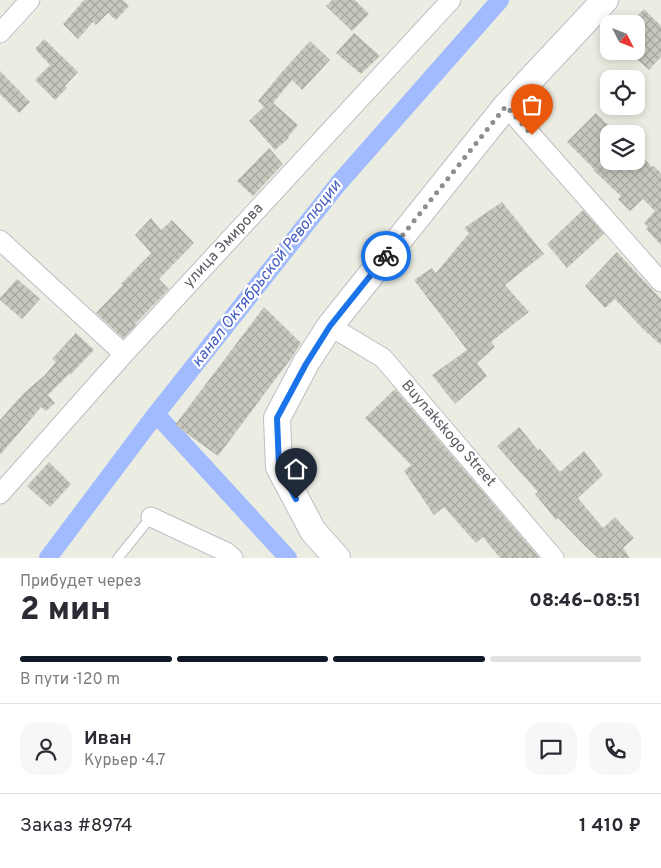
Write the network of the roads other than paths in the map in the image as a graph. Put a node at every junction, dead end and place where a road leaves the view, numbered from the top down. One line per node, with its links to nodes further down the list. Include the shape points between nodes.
1 (30, 0): 4 (street)
2 (451, 0): 9 (street, улица Эмирова)
3 (605, 0): 5 (street)
4 (0, 33)
5 (506, 106): 7 (street); 8 (street)
6 (0, 240): 9 (street)
7 (661, 282)
8 (330, 326): 14 (street, via 277,418 279,467 313,531); 15 (street, Buynakskogo Street, via 383,358)
9 (124, 354): 10 (street, улица Эмирова)
10 (0, 494)
11 (151, 517): 12 (lane); 13 (street)
12 (118, 558)
13 (233, 558)
14 (337, 558)
15 (554, 558)

